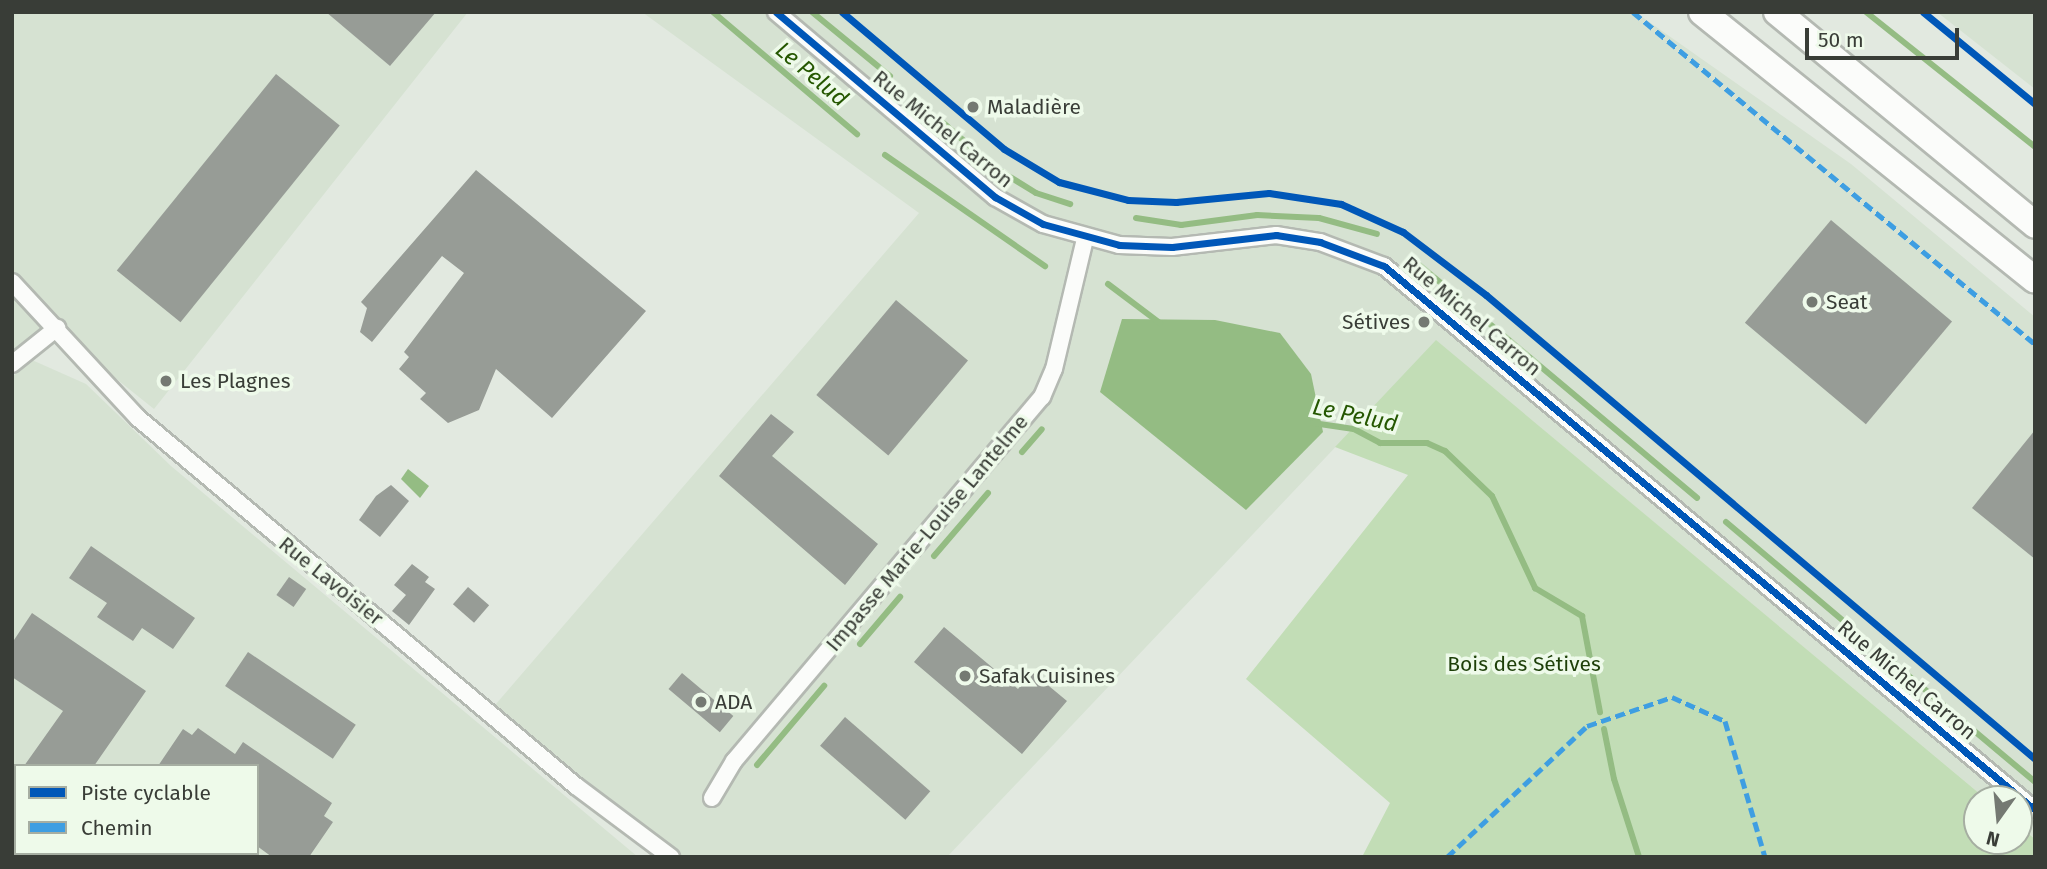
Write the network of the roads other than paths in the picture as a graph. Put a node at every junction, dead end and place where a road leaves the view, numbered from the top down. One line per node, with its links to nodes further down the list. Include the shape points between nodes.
1 (776, 12): 5 (street, Rue Michel Carron, via 995,197 1043,225)
2 (1702, 12): 6 (main road)
3 (1777, 12): 4 (main road)
4 (2035, 225)
5 (1085, 239): 10 (street, Impasse Marie-Louise Lantelme, via 1054,369 1042,397 734,761); 11 (street, Rue Michel Carron, via 1172,247 1276,235 1321,242 1384,266)
6 (2035, 280)
7 (12, 282): 8 (street, Rue Lavoisier)
8 (57, 328): 9 (street); 12 (street, Rue Lavoisier, via 138,418 274,536 576,786)
9 (12, 364)
10 (712, 798)
11 (2035, 810)
12 (671, 857)

